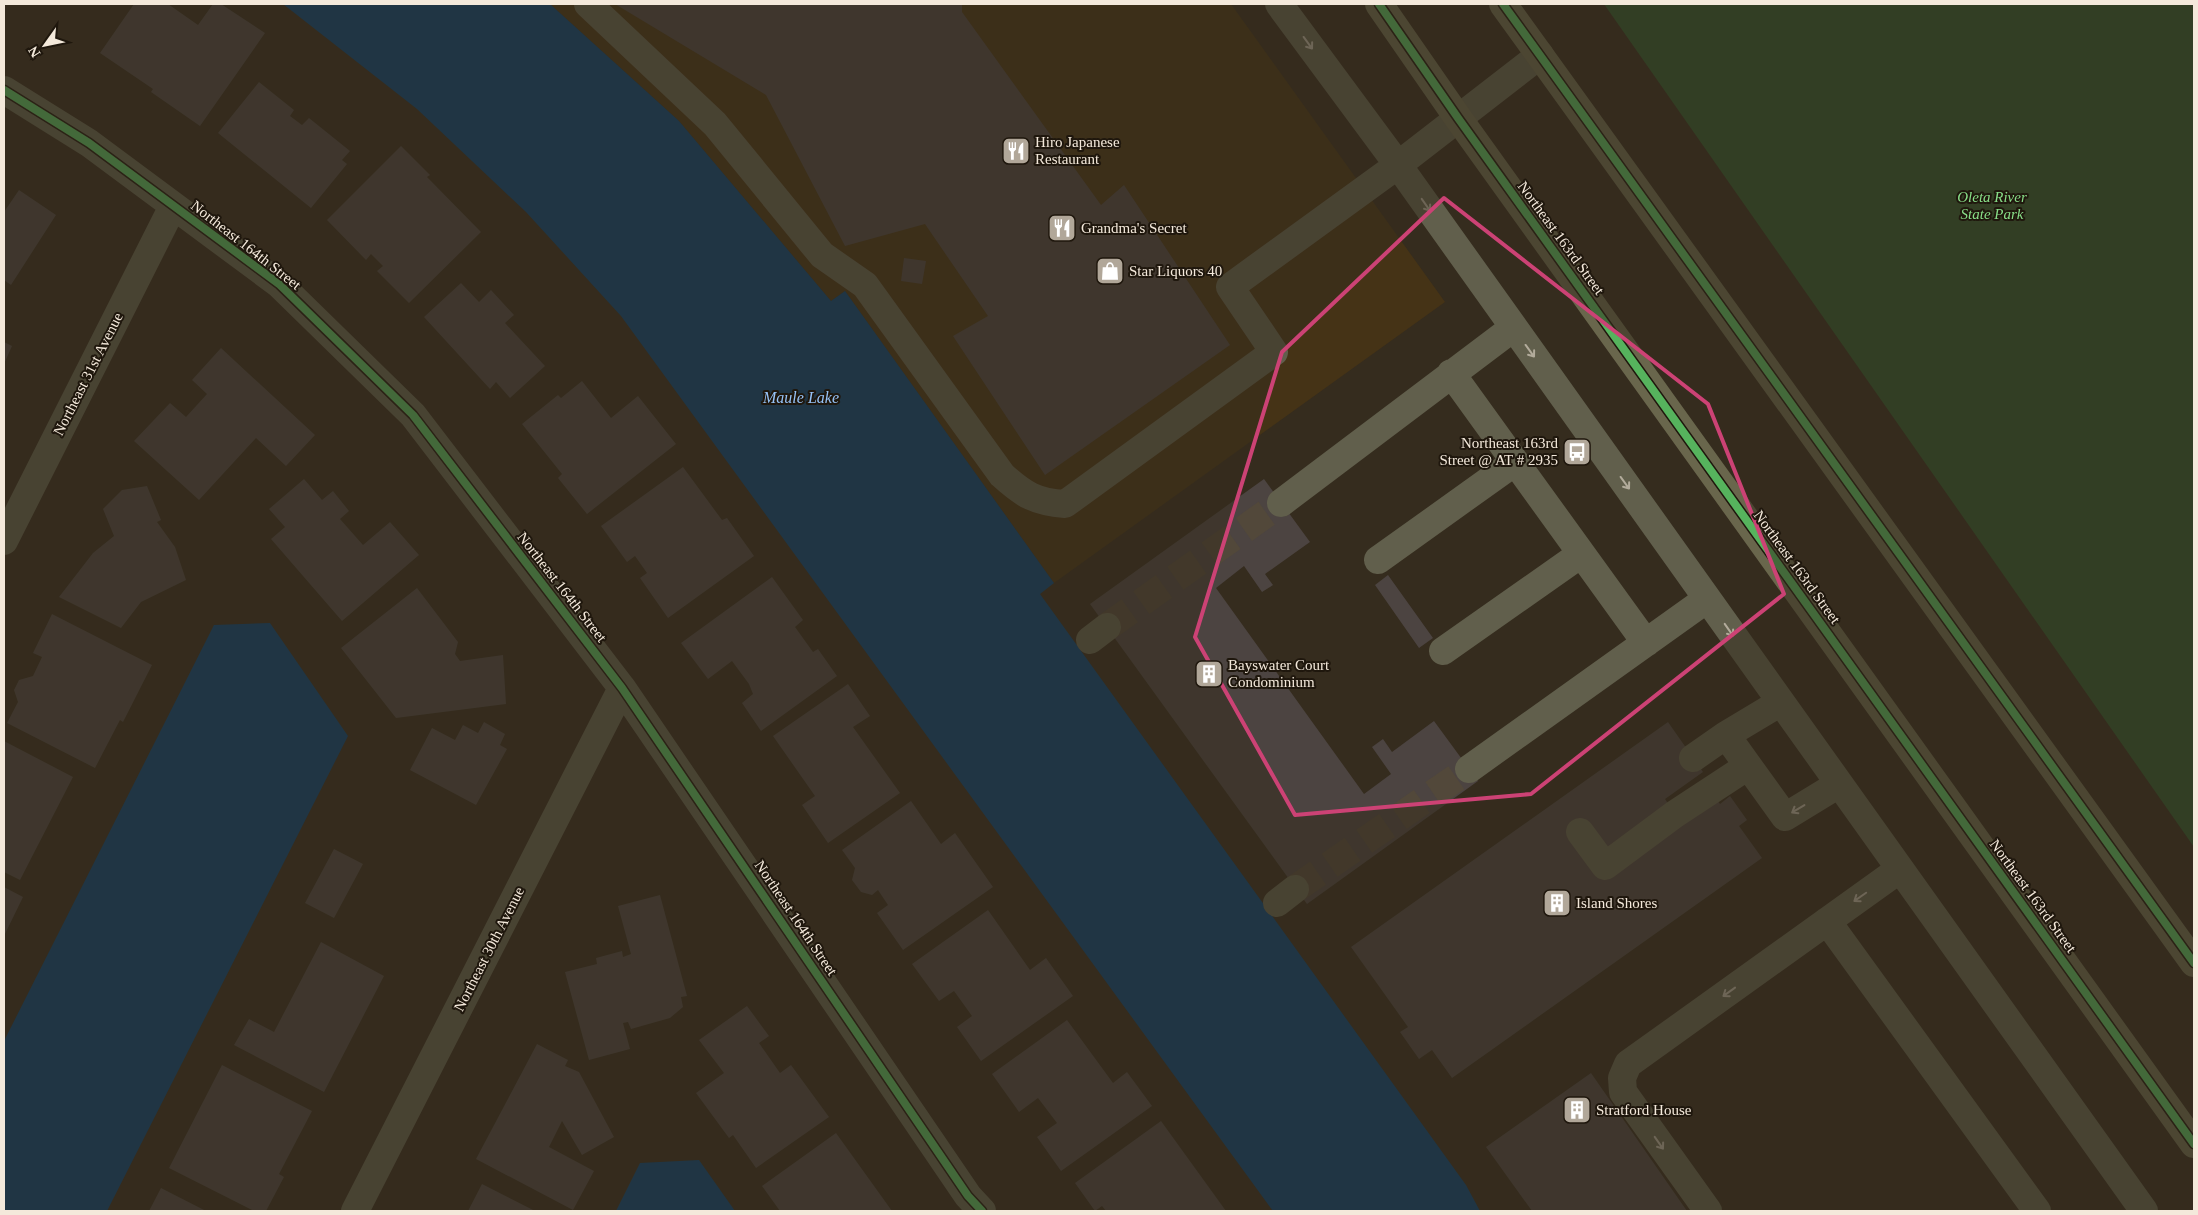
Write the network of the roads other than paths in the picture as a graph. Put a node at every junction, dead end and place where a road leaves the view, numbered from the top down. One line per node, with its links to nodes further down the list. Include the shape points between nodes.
1 (588, 4): 8 (street, via 715,124 822,255 865,285 1002,475 1022,493 1045,502 1065,504 1274,352 1230,286)
2 (1279, 4): 8 (street, one-way to 8)
3 (1379, 4): 7 (main road, Northeast 163rd Street)
4 (1503, 4): 5 (main road)
5 (1540, 55): 7 (street); 30 (main road)
6 (4, 90): 9 (street, Northeast 164th Street, via 89,143)
7 (1458, 118): 8 (street); 31 (main road, Northeast 163rd Street)
8 (1398, 165): 10 (street, one-way to 10)
9 (173, 206): 14 (street, Northeast 31st Avenue); 20 (street, Northeast 164th Street, via 279,284 413,416)
10 (1514, 328): 11 (street); 17 (street, one-way to 17)
11 (1451, 372): 12 (street); 13 (street)
12 (1515, 462): 15 (street); 16 (street)
13 (1281, 503)
14 (4, 541)
15 (1581, 554): 18 (street); 19 (street)
16 (1378, 560)
17 (1707, 599): 18 (street); 21 (street, one-way to 21)
18 (1646, 643): 25 (street)
19 (1443, 651)
20 (622, 688): 33 (street, Northeast 30th Avenue); 34 (street, Northeast 164th Street, via 968,1196)
21 (1781, 702): 22 (street); 26 (street)
22 (1726, 735): 23 (street); 24 (street)
23 (1693, 758)
24 (1748, 766): 26 (street, one-way to 24, via 1785,817); 27 (street, via 1605,866)
25 (1469, 769)
26 (1839, 784): 28 (street)
27 (1580, 832)
28 (1900, 869): 29 (street, one-way to 29); 32 (street)
29 (1827, 921): 35 (street, one-way to 35, via 1628,1064 1622,1078 1623,1092); 36 (street)
30 (2194, 963)
31 (2194, 1144)
32 (2133, 1207)
33 (355, 1211)
34 (982, 1211)
35 (1708, 1211)
36 (2037, 1211)

